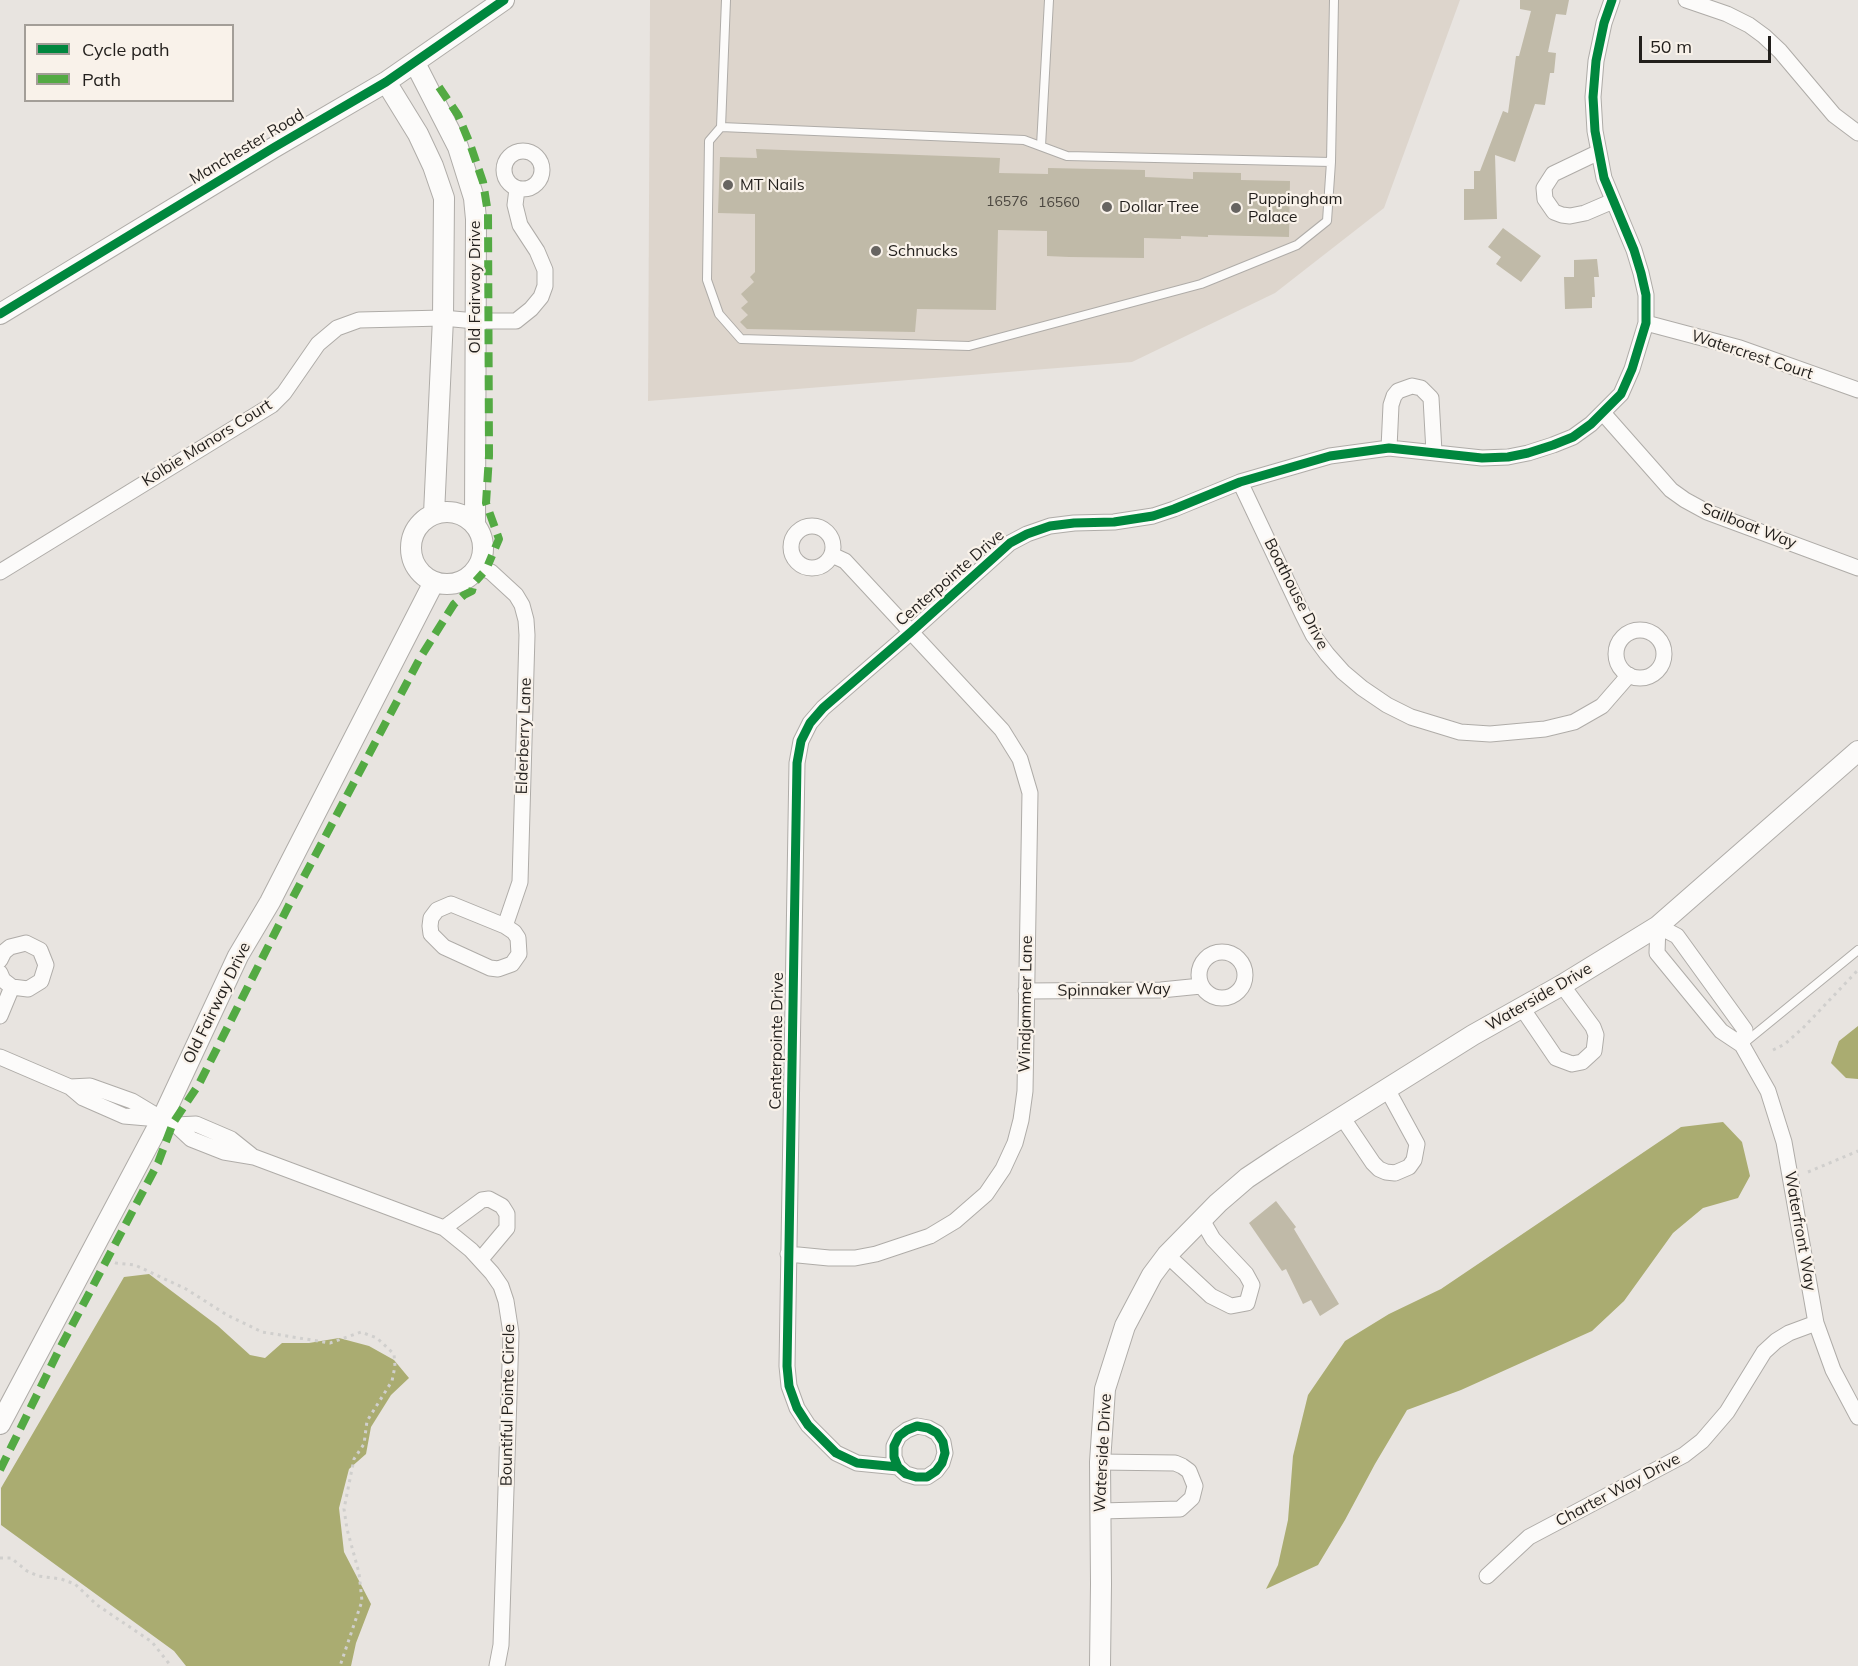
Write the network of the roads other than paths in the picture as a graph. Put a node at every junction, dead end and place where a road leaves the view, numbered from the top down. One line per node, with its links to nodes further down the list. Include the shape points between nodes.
1 (504, 0): 7 (street, Manchester Road)
2 (726, 0): 9 (lane)
3 (1048, 0): 11 (lane)
4 (1334, 0): 13 (lane)
5 (1612, 0): 12 (street, Centerpointe Drive, via 1596,62 1593,97)
6 (1686, 0): 10 (street, via 1727,14 1764,36 1834,115)
7 (414, 63): 8 (street, Manchester Road); 18 (street, Old Fairway Drive, via 458,147 474,198)
8 (386, 82): 16 (street, Manchester Road); 17 (street, Old Fairway Drive, via 418,134 444,198)
9 (722, 127): 11 (lane, via 1024,140); 13 (lane, via 710,141 707,280 719,314 741,339 969,346 1201,284 1297,245 1327,221)
10 (1858, 133)
11 (1041, 146): 13 (lane, via 1067,156)
12 (1599, 152): 15 (street, Centerpointe Drive); 15 (street, via 1552,174 1544,188 1545,199 1562,216 1584,213)
13 (1330, 162)
14 (517, 189): 18 (street, Kolbie Manors Court, via 515,205 520,225 545,270 545,286 541,297 516,321)
15 (1613, 201): 19 (street, Centerpointe Drive, via 1641,273)
16 (0, 314)
17 (443, 318): 18 (street, Kolbie Manors Court); 25 (street, Old Fairway Drive); 30 (street, Kolbie Manors Court, via 359,320 337,328 318,344 272,405)
18 (475, 321): 26 (street, Old Fairway Drive)
19 (1646, 323): 20 (street, Watercrest Court, via 1740,348); 21 (street, Centerpointe Drive, via 1621,394)
20 (1858, 390)
21 (1603, 413): 23 (street, Centerpointe Drive, via 1573,437 1528,453 1482,458); 29 (street, Sailboat Way, via 1671,490 1685,500 1707,512)
22 (1389, 448): 23 (street, Centerpointe Drive); 23 (street, via 1394,396 1412,386 1421,388 1431,398); 24 (street, Centerpointe Drive, via 1330,456)
23 (1434, 452)
24 (1240, 482): 32 (street, Centerpointe Drive, via 1153,516 1050,526 1028,534 1010,543); 33 (street, Boathouse Drive, via 1308,625 1327,654 1362,688 1411,717 1460,732 1490,734 1545,729 1574,722 1602,706)
25 (434, 514): 26 (street, via 459,513); 31 (street, via 423,520 410,545 417,569)
26 (475, 524): 28 (street, Old Fairway Drive, via 483,548)
27 (832, 555): 32 (street, Windjammer Lane, via 845,561)
28 (478, 566): 31 (street, via 459,582); 35 (street, Elderberry Lane, via 491,572 516,595 522,605 527,635 519,882)
29 (1858, 568)
30 (0, 572)
31 (434, 582): 50 (street, Old Fairway Drive, via 238,957)
32 (911, 632): 43 (street, Windjammer Lane, via 1002,730 1020,759 1030,793); 53 (street, Centerpointe Drive, via 823,708 801,741 796,763)
33 (1629, 675)
34 (1858, 751): 36 (street, Waterside Drive)
35 (505, 926): 35 (street, via 451,904 437,910 430,926 431,934 444,947 498,969 512,964 519,954 518,938)
36 (1658, 926): 40 (street, Waterside Drive); 46 (street, Waterfront Way, via 1657,953 1721,1031); 46 (street, Waterfront Way, via 1677,936 1746,1030)
37 (1858, 950): 46 (lane)
38 (0, 960): 42 (street, via 4,952 18,943 34,946 44,957 45,974 35,986)
39 (0, 973): 42 (street)
40 (1562, 985): 44 (street, Waterside Drive); 44 (street, via 1596,1035 1594,1051 1582,1062 1572,1064 1556,1058)
41 (1201, 986): 43 (street, Spinnaker Way)
42 (12, 987): 45 (street)
43 (1026, 991): 53 (street, Windjammer Lane, via 1021,1120 1003,1169 986,1194 930,1236 876,1254 855,1258)
44 (1522, 1008): 48 (street, Waterside Drive)
45 (0, 1016)
46 (1742, 1045): 56 (street, Waterfront Way, via 1768,1091 1781,1132)
47 (0, 1057): 50 (street, via 124,1116)
48 (1387, 1089): 49 (street, Waterside Drive); 49 (street, via 1417,1144 1409,1167 1395,1173 1379,1169)
49 (1342, 1117): 51 (street, Waterside Drive, via 1247,1178)
50 (169, 1122): 52 (street, Bountiful Pointe Circle, via 191,1139 224,1152 254,1157); 58 (street, Old Fairway Drive)
51 (1202, 1220): 54 (street, Waterside Drive); 54 (street, via 1252,1285 1247,1303 1231,1306 1211,1296)
52 (444, 1228): 55 (street, Bountiful Pointe Circle); 55 (street, via 482,1200 502,1206 507,1214 507,1228)
53 (788, 1254): 60 (street, Centerpointe Drive, via 787,1366 796,1408 836,1454 857,1463)
54 (1167, 1255): 59 (street, Waterside Drive, via 1125,1326 1105,1389)
55 (481, 1259): 63 (street, Bountiful Pointe Circle, via 501,1286 511,1333 501,1645)
56 (1816, 1323): 57 (street, Waterfront Way, via 1833,1370); 62 (street, Charter Way Drive, via 1776,1341 1764,1352 1727,1412 1684,1455 1528,1537)
57 (1858, 1417)
58 (0, 1424)
59 (1100, 1462): 61 (street, Waterside Drive); 61 (street, via 1175,1463 1189,1471 1195,1486 1192,1498 1180,1509)
60 (898, 1467)
61 (1100, 1511): 64 (street, Waterside Drive)
62 (1487, 1576)
63 (497, 1666)
64 (1100, 1666)

